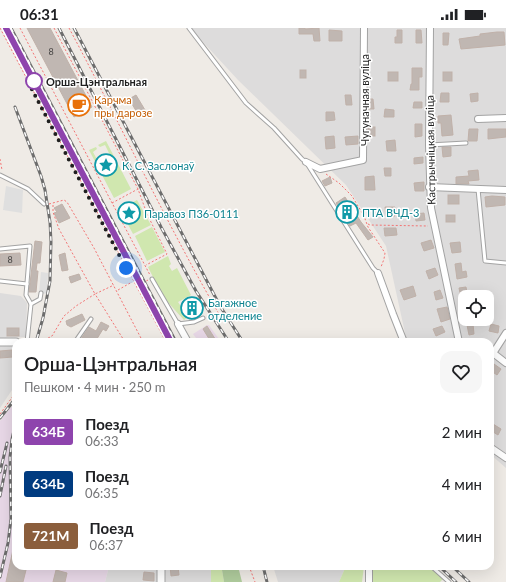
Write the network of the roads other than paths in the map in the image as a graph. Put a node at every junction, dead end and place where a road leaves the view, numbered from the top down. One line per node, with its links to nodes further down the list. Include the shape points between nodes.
1 (189, 28): 8 (lane, via 246,103)
2 (364, 28): 8 (street, Чугуначная вуліца, via 363,160 320,169)
3 (430, 28): 7 (street, Кастрычніцкая вуліца)
4 (506, 118): 5 (street)
5 (478, 119)
6 (466, 143): 7 (lane)
7 (429, 145): 10 (street, Кастрычніцкая вуліца)
8 (306, 162): 16 (lane)
9 (2, 176): 13 (lane, via 28,189)
10 (429, 187): 11 (street); 30 (street, Кастрычніцкая вуліца, via 431,208)
11 (478, 189): 12 (street); 15 (lane, via 485,261)
12 (506, 190)
13 (44, 204)
14 (0, 249): 19 (lane, via 30,246)
15 (506, 263)
16 (378, 273): 29 (street)
17 (152, 279): 24 (lane)
18 (0, 282): 19 (lane)
19 (27, 284): 21 (lane, via 26,296)
20 (41, 294): 21 (lane, via 40,299)
21 (31, 304): 26 (lane)
22 (203, 318): 24 (lane)
23 (91, 319): 27 (lane)
24 (178, 324): 28 (street)
25 (506, 333): 33 (street)
26 (27, 338)
27 (78, 338)
28 (186, 338)
29 (402, 338)
30 (458, 338)
31 (0, 342): 32 (street)
32 (12, 342)
33 (494, 353)
34 (494, 357): 35 (street)
35 (506, 363)
36 (494, 450): 37 (street)
37 (506, 458)
38 (161, 570): 41 (street)
39 (369, 570): 42 (street)
40 (436, 570): 43 (lane)
41 (161, 582)
42 (369, 582)
43 (449, 582)

